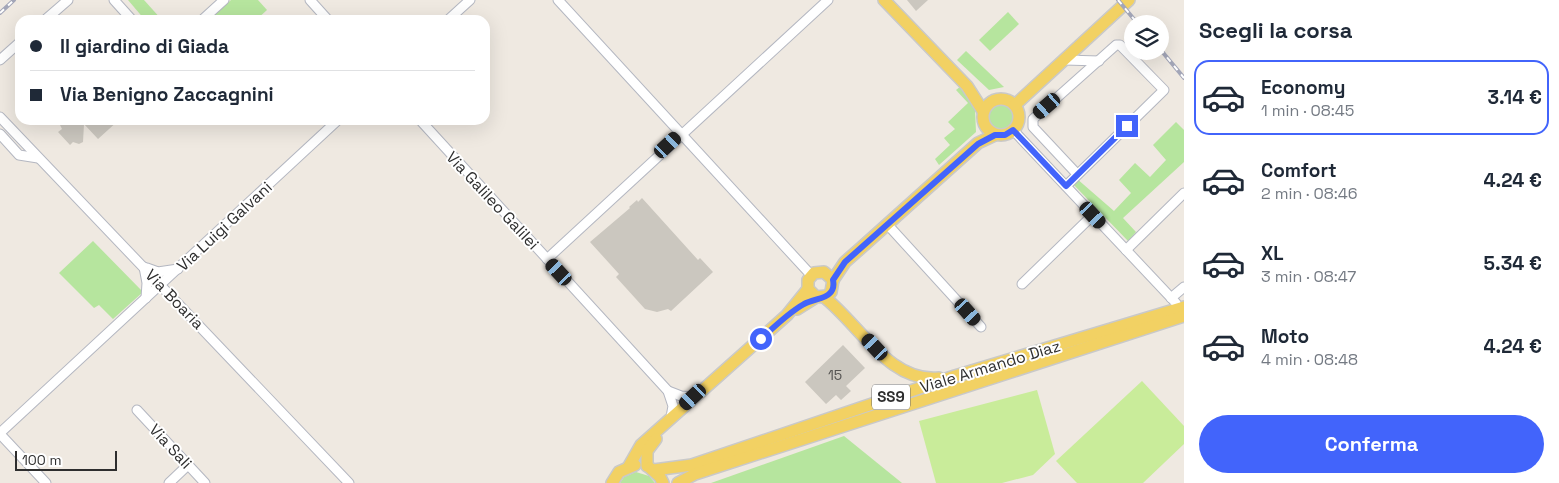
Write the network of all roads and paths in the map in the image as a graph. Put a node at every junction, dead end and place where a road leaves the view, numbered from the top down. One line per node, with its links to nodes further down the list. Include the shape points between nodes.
1 (68, 0): 10 (street)
2 (114, 0): 11 (street)
3 (224, 0): 12 (street)
4 (310, 0): 13 (street)
5 (470, 0): 14 (street)
6 (558, 0): 28 (street)
7 (828, 0): 28 (street)
8 (884, 0): 19 (main road)
9 (1129, 0): 17 (main road)
10 (51, 15)
11 (126, 15)
12 (208, 15)
13 (324, 15)
14 (454, 15)
15 (15, 46): 16 (street)
16 (0, 60)
17 (1064, 60): 18 (street); 21 (main road)
18 (1099, 61): 33 (street, via 1033,119 1033,127); 33 (street, via 1120,45 1164,90)
19 (967, 86): 20 (main road); 22 (main road)
20 (993, 100): 21 (main road, via 1005,99); 22 (main road)
21 (1015, 105): 27 (main road, via 1019,115)
22 (983, 111): 26 (main road)
23 (0, 117): 32 (street, Via Boaria)
24 (333, 125): 41 (street, Via Luigi Galvani)
25 (425, 125): 39 (street, Via Galileo Galilei)
26 (985, 127): 30 (main road); 31 (main road)
27 (1013, 130): 30 (main road, via 1005,135); 34 (street)
28 (681, 133): 39 (street); 42 (street)
29 (0, 134): 32 (street, via 20,155)
30 (995, 135): 31 (main road)
31 (978, 144): 37 (main road)
32 (38, 158): 40 (street, Via Boaria)
33 (1077, 174): 34 (street)
34 (1066, 186): 36 (street)
35 (1184, 193): 38 (street)
36 (1093, 215): 38 (street); 45 (street)
37 (887, 224): 43 (main road); 51 (street)
38 (1126, 250): 49 (street)
39 (547, 259): 54 (street, Via Galileo Galilei)
40 (144, 267): 41 (street, via 158,272); 44 (street, Via Boaria); 48 (street, via 148,282)
41 (178, 269): 44 (street, Via Luigi Galvani)
42 (811, 275): 43 (main road, via 817,272); 47 (main road, via 807,283)
43 (830, 276): 47 (main road)
44 (161, 284): 48 (street, Via Luigi Galvani); 62 (street, Via Boaria)
45 (1022, 284)
46 (1184, 287): 49 (street)
47 (820, 294): 53 (main road, via 842,311 894,366 909,374 928,378); 55 (main road, via 788,315)
48 (146, 298): 58 (street, Via Luigi Galvani)
49 (1177, 303): 52 (main road, Viale Armando Diaz)
50 (1184, 316): 52 (main road, Viale Armando Diaz)
51 (981, 327)
52 (1130, 329): 53 (main road, Viale Armando Diaz / SS9); 69 (main road, Viale Armando Diaz / SS9, via 695,474)
53 (955, 376): 61 (main road, Viale Armando Diaz / SS9, via 692,465)
54 (668, 391): 55 (street, via 681,396); 57 (street, via 673,406)
55 (697, 395): 57 (main road); 61 (main road, via 699,399 651,442 647,451)
56 (137, 410): 59 (street, Via Sali)
57 (671, 417): 60 (main road, via 641,445)
58 (0, 434): 63 (street)
59 (188, 465): 64 (street); 65 (street, Via Sali)
60 (629, 466): 61 (main road, SS9); 67 (main road, via 619,472)
61 (650, 468): 68 (main road)
62 (346, 480): 66 (street)
63 (46, 483)
64 (169, 483)
65 (205, 483)
66 (336, 483)
67 (612, 483)
68 (663, 483)
69 (678, 483)

